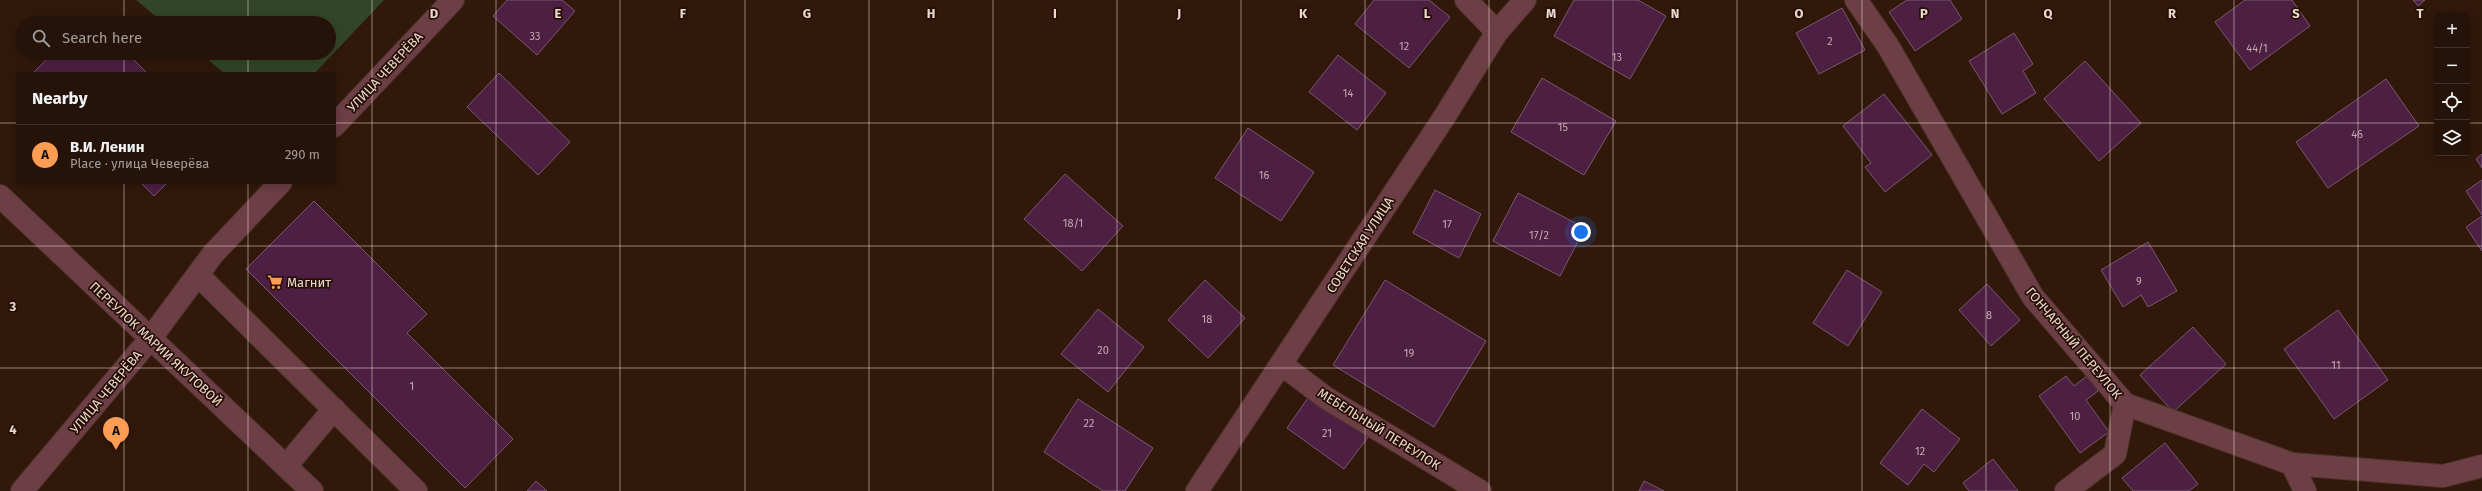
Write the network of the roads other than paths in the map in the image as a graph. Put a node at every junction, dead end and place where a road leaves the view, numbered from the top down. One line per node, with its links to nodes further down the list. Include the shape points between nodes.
1 (453, 0): 6 (street, УЛИЦА ЧЕВЕРЁВА)
2 (1466, 0): 5 (street)
3 (1525, 0): 5 (street, СОВЕТСКАЯ УЛИЦА)
4 (1856, 0): 12 (street, ГОНЧАРНЫЙ ПЕРЕУЛОК, via 1888,46 2033,297)
5 (1497, 32): 11 (street, СОВЕТСКАЯ УЛИЦА, via 1443,119)
6 (336, 124)
7 (279, 184): 9 (street, УЛИЦА ЧЕВЕРЁВА, via 213,254)
8 (0, 196): 10 (street, ПЕРЕУЛОК МАРИИ ЯКУТОВОЙ)
9 (198, 275): 10 (street, УЛИЦА ЧЕВЕРЁВА); 13 (street)
10 (150, 339): 15 (street, ПЕРЕУЛОК МАРИИ ЯКУТОВОЙ); 17 (street, УЛИЦА ЧЕВЕРЁВА)
11 (1281, 364): 20 (street, СОВЕТСКАЯ УЛИЦА); 21 (street, МЕБЕЛЬНЫЙ ПЕРЕУЛОК, via 1326,398)
12 (2125, 404): 14 (street, ГОНЧАРНЫЙ ПЕРЕУЛОК); 22 (street, via 2115,454)
13 (334, 409): 15 (street); 19 (street)
14 (2292, 464): 16 (street, ГОНЧАРНЫЙ ПЕРЕУЛОК, via 2443,476); 23 (street)
15 (286, 466): 18 (street, ПЕРЕУЛОК МАРИИ ЯКУТОВОЙ)
16 (2482, 466)
17 (22, 491)
18 (312, 491)
19 (416, 491)
20 (1197, 491)
21 (1480, 491)
22 (2066, 491)
23 (2305, 491)

